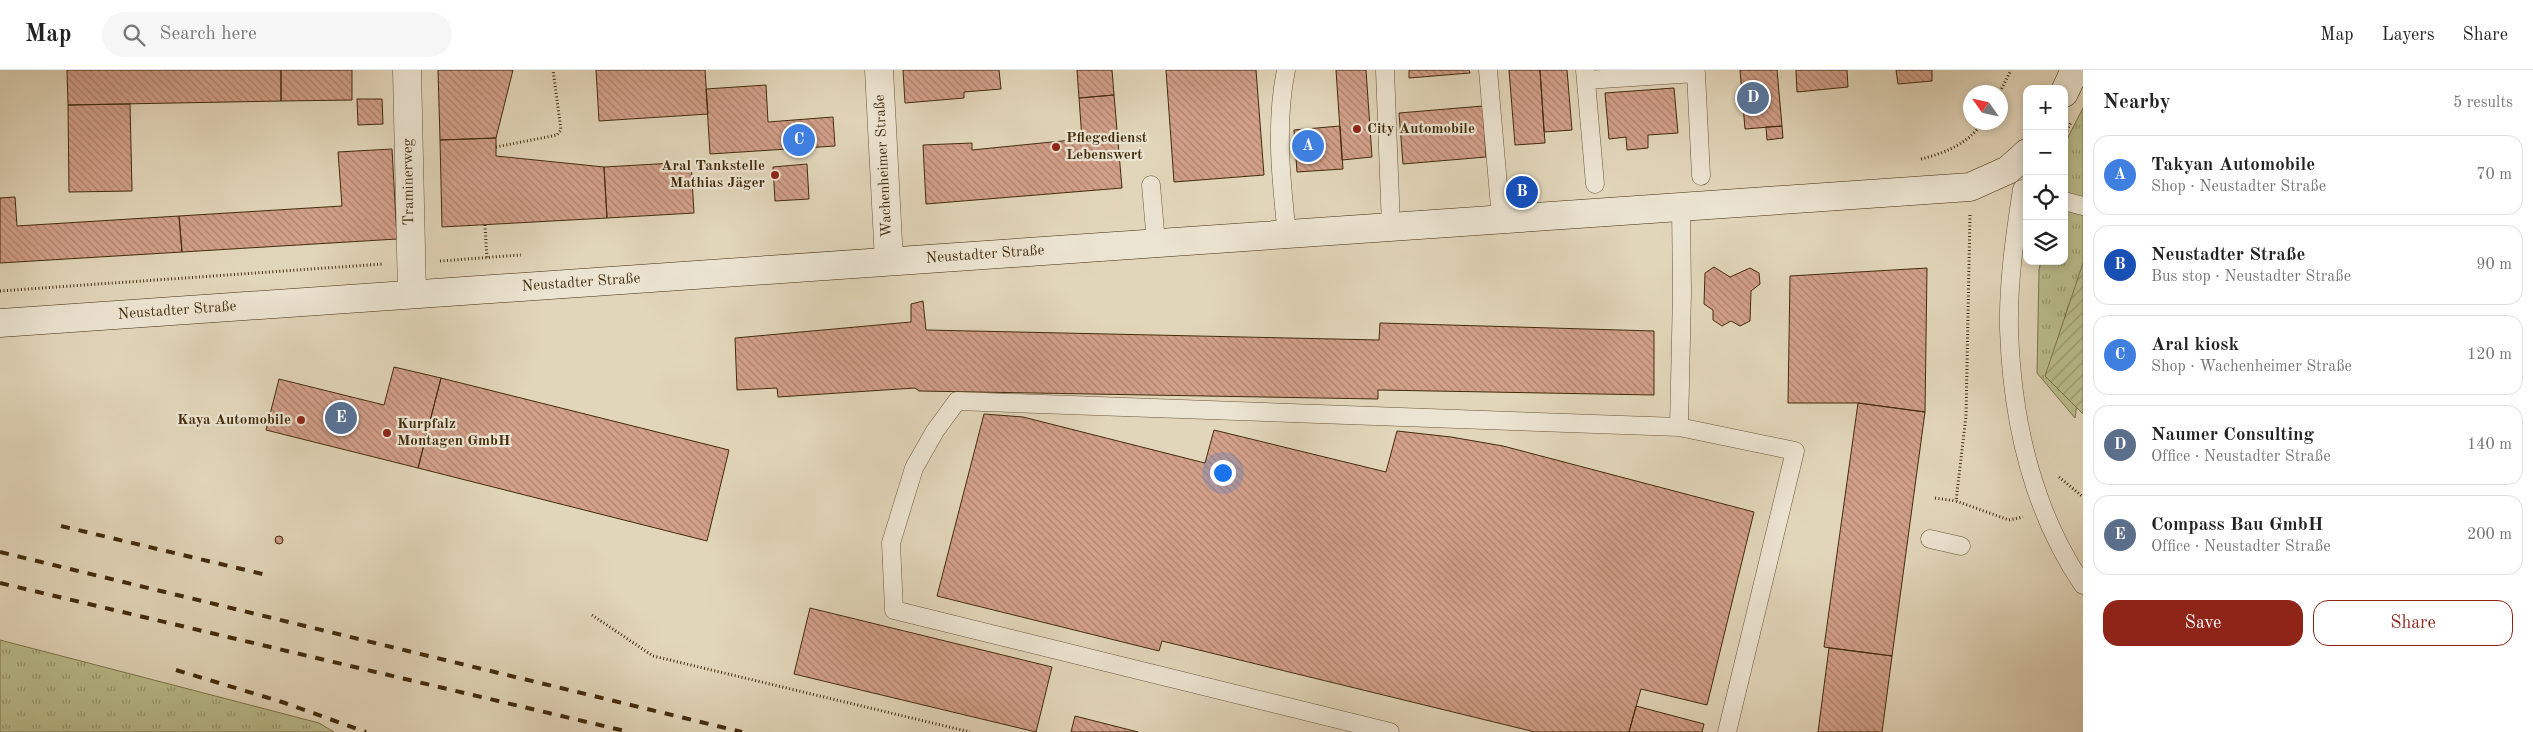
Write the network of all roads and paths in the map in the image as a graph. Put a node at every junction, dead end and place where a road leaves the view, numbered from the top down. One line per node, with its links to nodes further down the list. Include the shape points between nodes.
1 (407, 70): 30 (main road, Traminerweg)
2 (553, 70): 13 (path, via 561,130 556,135)
3 (879, 70): 29 (main road, Wachenheimer Straße)
4 (1286, 70): 26 (lane, via 1281,95 1280,147)
5 (1385, 70): 25 (lane)
6 (1488, 70): 23 (lane)
7 (2011, 70): 10 (path)
8 (2075, 70): 11 (main road)
9 (1586, 75): 16 (lane, via 1696,73); 17 (lane)
10 (2004, 85)
11 (2068, 85)
12 (1978, 130): 14 (path, via 1950,150)
13 (496, 147)
14 (1918, 160)
15 (2021, 175): 19 (main road); 38 (lane, via 2009,328 2016,411 2037,496)
16 (1701, 176)
17 (1595, 184)
18 (1152, 185): 27 (lane)
19 (1970, 187): 21 (main road, Neustadter Straße); 34 (path, via 1966,416)
20 (2068, 202): 22 (lane)
21 (1681, 206): 23 (main road, Neustadter Straße); 32 (lane)
22 (2083, 206)
23 (1501, 219): 25 (main road, Neustadter Straße)
24 (485, 225): 28 (path)
25 (1391, 227): 26 (main road, Neustadter Straße)
26 (1288, 235): 27 (main road, Neustadter Straße)
27 (1156, 243): 29 (main road, Neustadter Straße)
28 (486, 250)
29 (889, 261): 30 (main road, Neustadter Straße)
30 (412, 294): 31 (main road, Neustadter Straße)
31 (0, 323)
32 (1679, 427): 41 (lane, via 957,402 934,431 914,468 891,543 894,610); 42 (lane, via 1795,451)
33 (1935, 498): 34 (path)
34 (1956, 501): 35 (path, via 2009,520)
35 (2027, 516)
36 (1930, 539): 37 (lane)
37 (1961, 546)
38 (2083, 585)
39 (592, 615): 40 (path, via 653,656)
40 (970, 732)
41 (1390, 732)
42 (1727, 732)

